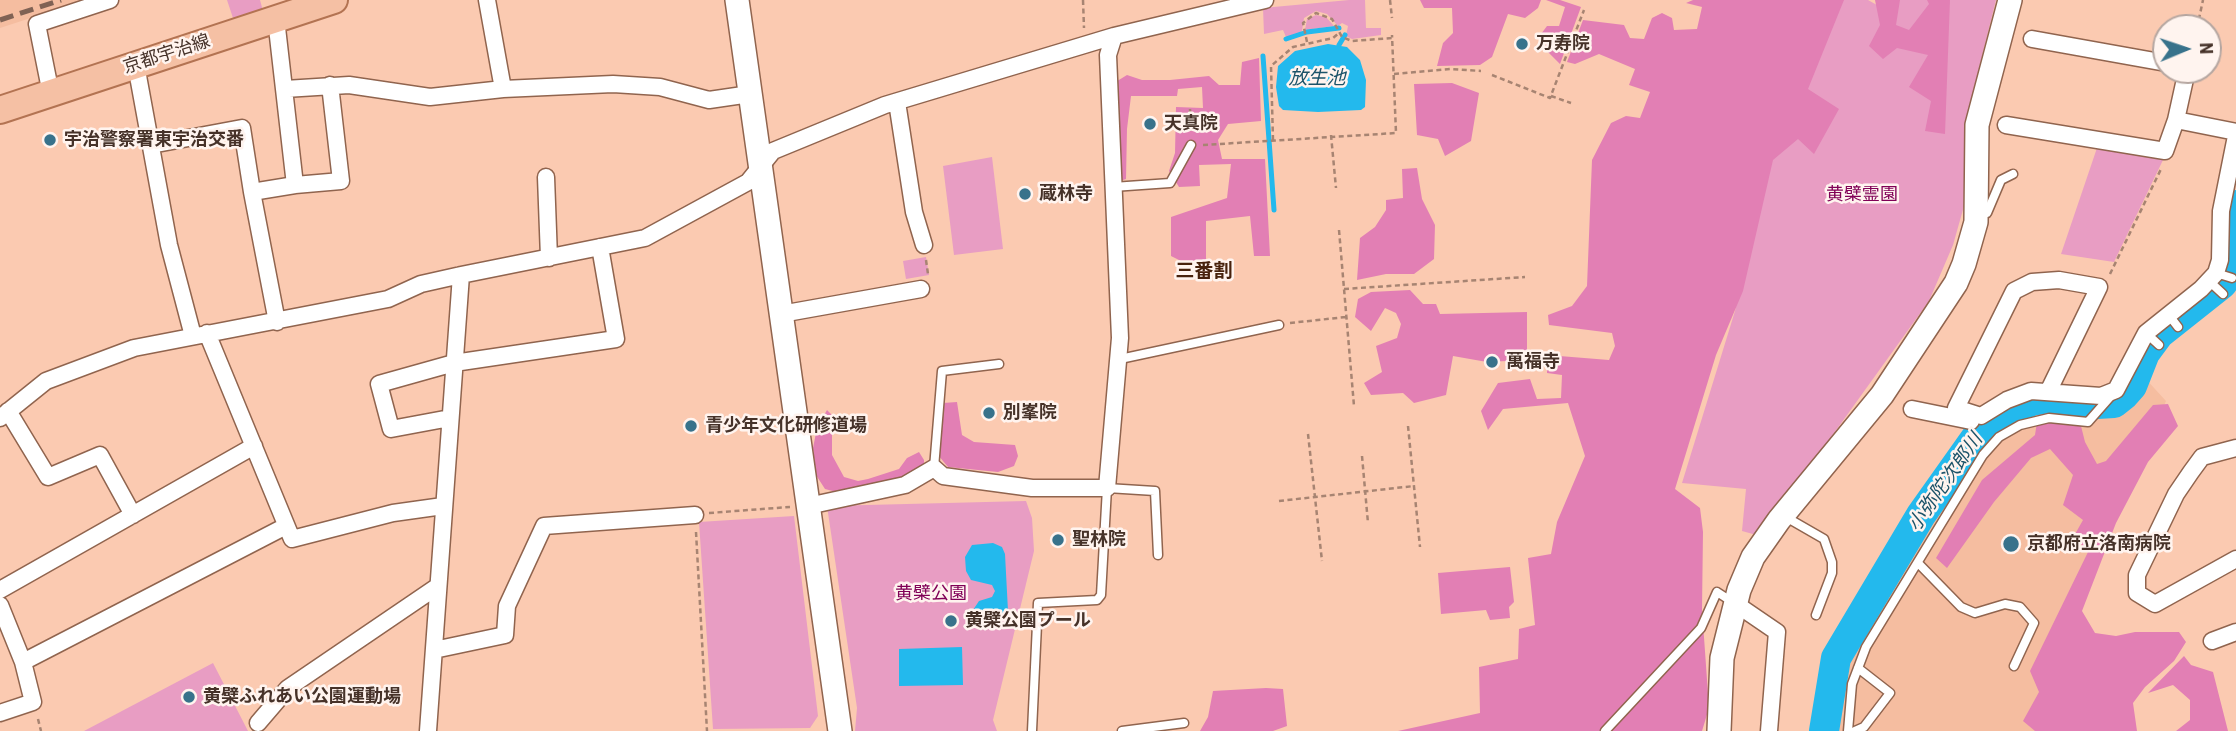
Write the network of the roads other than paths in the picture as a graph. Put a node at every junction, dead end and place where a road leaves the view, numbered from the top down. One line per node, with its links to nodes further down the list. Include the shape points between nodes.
1 (110, 0): 16 (street, via 37,24)
2 (334, 0): 7 (main road, 京都宇治線)
3 (487, 0): 15 (street)
4 (737, 0): 17 (street)
5 (1263, 0): 8 (street)
6 (2010, 0): 32 (street, via 1977,125)
7 (276, 19): 11 (main road, 京都宇治線); 14 (street)
8 (1114, 36): 18 (street); 30 (street, via 1108,55)
9 (2032, 39): 10 (street)
10 (2152, 60)
11 (136, 65): 16 (main road, 京都宇治線); 23 (street)
12 (2185, 84): 20 (street)
13 (330, 85): 14 (street); 15 (street, via 430,97); 29 (street, via 341,181)
14 (285, 89): 29 (street)
15 (503, 89): 17 (street, via 613,84 660,87 709,100)
16 (51, 94): 19 (main road, 京都宇治線)
17 (750, 94): 25 (street)
18 (897, 102): 25 (street, via 773,151); 33 (street, via 914,212)
19 (0, 110)
20 (2176, 120): 21 (street, via 2165,151); 22 (street)
21 (2006, 125)
22 (2236, 134): 26 (street)
23 (151, 145): 31 (street, via 242,128); 46 (street, via 169,245)
24 (1191, 145): 30 (lane, via 1170,183)
25 (760, 166): 34 (street, via 748,181 645,238); 41 (street)
26 (2232, 170): 37 (street, via 2221,211)
27 (2013, 174): 32 (lane, via 2001,180 1987,213)
28 (545, 177): 35 (street)
29 (295, 185): 31 (street)
30 (1113, 187): 49 (street)
31 (252, 192): 43 (street)
32 (1976, 214): 66 (street, via 1964,264 1934,318 1882,395)
33 (925, 245)
34 (600, 247): 35 (street); 50 (street, via 616,339)
35 (549, 258): 36 (street)
36 (461, 275): 43 (street, via 421,284 388,299); 50 (street)
37 (2215, 278): 38 (lane); 40 (lane); 42 (street)
38 (2232, 278)
39 (921, 289): 41 (street)
40 (2223, 295)
41 (780, 314): 63 (street)
42 (2169, 316): 45 (lane); 47 (street)
43 (277, 322): 46 (street)
44 (1279, 325): 49 (lane)
45 (2178, 327)
46 (200, 334): 55 (street, via 134,348 46,381); 58 (street)
47 (2149, 335): 48 (lane); 53 (street)
48 (2159, 345)
49 (1120, 359): 61 (street)
50 (454, 363): 57 (street); 57 (street, via 379,384 391,429)
51 (999, 363): 60 (lane, via 942,371)
52 (2049, 390): 53 (street); 56 (street, via 2031,391); 56 (street, via 2099,288 2059,280 2032,282 2014,291 1956,408)
53 (2112, 395): 70 (lane, via 2088,422 2049,418 1999,437 1983,455)
54 (1912, 409): 56 (street, via 1975,422)
55 (3, 412): 64 (street, via 48,477 100,455)
56 (1981, 415)
57 (450, 418): 62 (street)
58 (254, 446): 64 (street); 67 (street)
59 (2236, 449): 69 (street, via 2202,457 2191,472 2137,575 2137,593 2155,604)
60 (934, 468): 61 (street, via 943,476 1032,488); 63 (street, via 905,485)
61 (1107, 488): 68 (lane, via 1155,491); 87 (lane, via 1101,595 1097,600 1038,603)
62 (443, 506): 67 (street, via 393,513 292,539); 71 (street)
63 (802, 506): 86 (street)
64 (133, 514): 72 (street)
65 (695, 514): 78 (street, via 544,526 507,606 505,635)
66 (1783, 515): 73 (street, via 1753,557); 74 (lane, via 1824,539 1832,562)
67 (286, 526): 79 (street)
68 (1158, 555)
69 (2236, 559)
70 (1918, 564): 80 (lane, via 1961,607 1975,614 2005,604 2020,607 2034,624); 81 (lane)
71 (438, 586): 78 (street); 83 (street, via 288,688)
72 (0, 590)
73 (1735, 604): 89 (lane, via 1717,592 1701,628); 90 (street, via 1722,658); 91 (street, via 1777,632)
74 (1816, 615)
75 (2, 616): 79 (street)
76 (2236, 632): 77 (street)
77 (2212, 641)
78 (434, 650): 85 (street)
79 (23, 662): 82 (street, via 33,702)
80 (2014, 666)
81 (1858, 668): 92 (lane); 93 (lane, via 1890,693 1864,727)
82 (0, 713)
83 (258, 723)
84 (1184, 723): 88 (lane)
85 (428, 731)
86 (840, 731)
87 (1032, 731)
88 (1122, 731)
89 (1605, 731)
90 (1719, 731)
91 (1769, 731)
92 (1848, 731)
93 (1855, 731)

